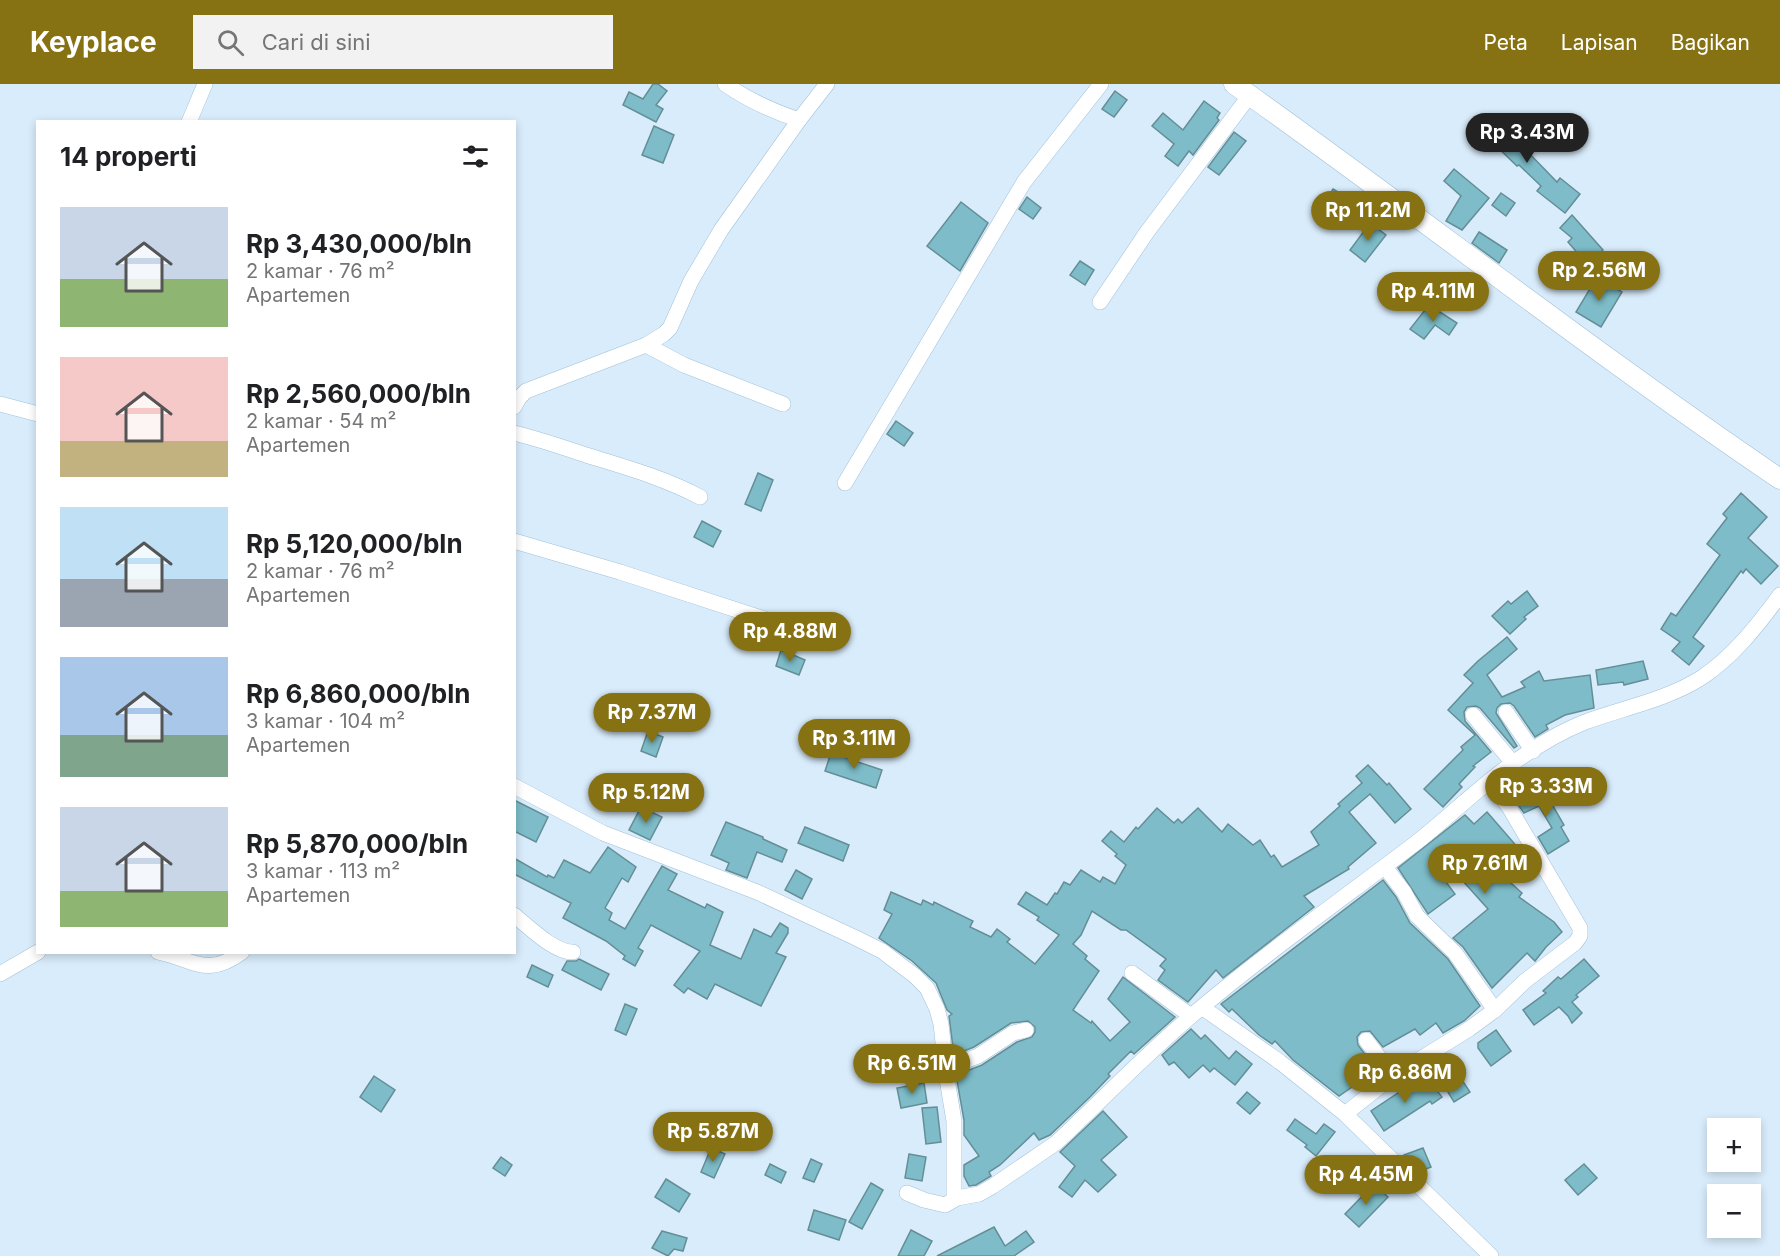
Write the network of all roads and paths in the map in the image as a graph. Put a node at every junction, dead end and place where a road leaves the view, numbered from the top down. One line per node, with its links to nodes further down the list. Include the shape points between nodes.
1 (205, 84): 6 (street)
2 (725, 84): 7 (street, via 763,106)
3 (827, 84): 7 (street)
4 (1101, 84): 16 (street, via 1024,182)
5 (1242, 90): 8 (street); 15 (street)
6 (190, 120)
7 (799, 120): 9 (street, via 710,248 664,334)
8 (1100, 302)
9 (646, 345): 10 (street, via 526,391); 12 (street, via 684,365)
10 (516, 403)
11 (0, 404): 13 (street)
12 (783, 404)
13 (36, 413)
14 (516, 434): 17 (street, via 618,464)
15 (1780, 479)
16 (845, 483)
17 (700, 497)
18 (516, 542): 20 (street)
19 (1780, 595): 23 (street, via 1742,641 1700,678 1680,689 1583,723)
20 (786, 626)
21 (1506, 712): 23 (street)
22 (1473, 715): 24 (street)
23 (1533, 751): 24 (street)
24 (1513, 763): 25 (street)
25 (1490, 782): 27 (street); 35 (street, via 1509,807 1581,931 1575,943)
26 (516, 787): 39 (street, via 603,833 757,892 887,954 915,976 933,999 941,1024)
27 (1385, 867): 35 (street, via 1418,916 1455,952); 36 (street, via 1272,949)
28 (516, 917): 29 (street, via 554,946)
29 (573, 952)
30 (36, 953): 33 (street)
31 (165, 954): 32 (street, via 214,967)
32 (239, 954)
33 (0, 974)
34 (1132, 974): 36 (street)
35 (1495, 1010): 40 (street)
36 (1197, 1012): 41 (street, via 1280,1062); 43 (street, via 1056,1143 979,1194)
37 (1026, 1030): 39 (street)
38 (1366, 1040): 40 (street)
39 (946, 1068): 43 (street, via 954,1121)
40 (1393, 1076): 41 (street)
41 (1345, 1114): 44 (street)
42 (907, 1193): 43 (street, via 940,1205)
43 (957, 1198)
44 (1491, 1256)

